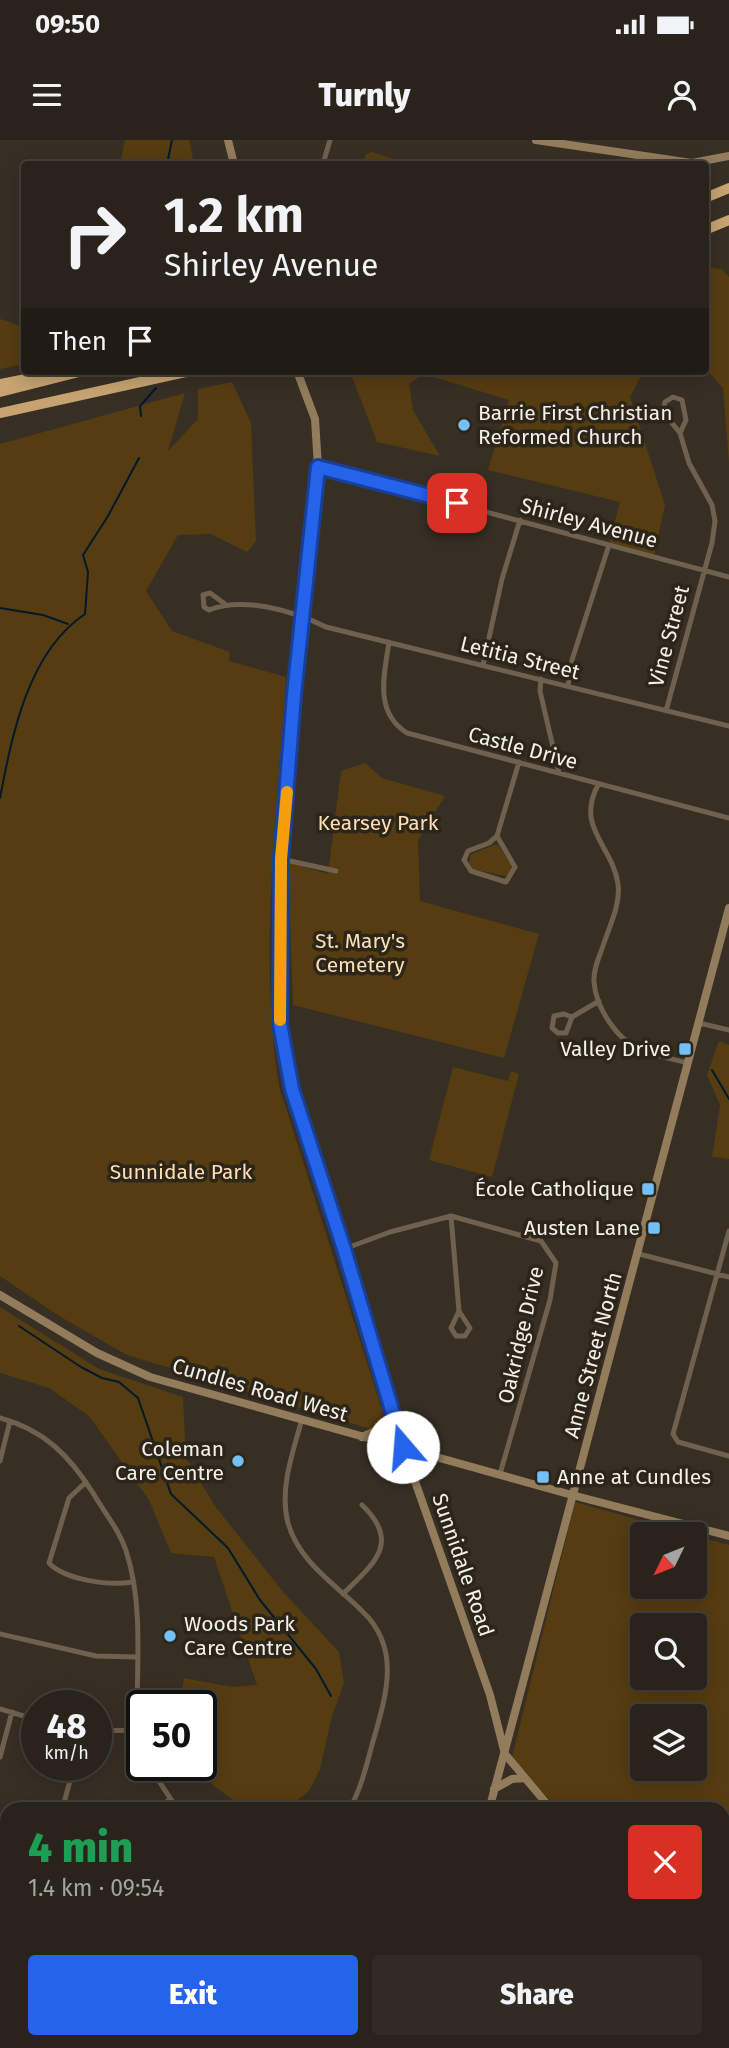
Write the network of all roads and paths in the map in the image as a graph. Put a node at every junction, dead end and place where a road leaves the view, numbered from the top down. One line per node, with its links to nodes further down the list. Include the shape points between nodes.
1 (228, 140): 5 (main road)
2 (330, 140): 6 (street)
3 (536, 140): 7 (main road)
4 (729, 156): 8 (main road)
5 (233, 161)
6 (324, 161)
7 (678, 161)
8 (703, 161)
9 (729, 188): 10 (highway)
10 (709, 196)
11 (729, 220): 12 (highway)
12 (709, 228)
13 (44, 375): 17 (highway)
14 (67, 375): 18 (highway)
15 (172, 375): 19 (highway)
16 (298, 375): 21 (main road, Sunnidale Road, via 314,419)
17 (0, 384)
18 (0, 392)
19 (0, 413)
20 (680, 433): 20 (street, via 686,409 682,400 673,397 665,402 663,412); 24 (street, Vine Street, via 715,521)
21 (318, 467): 22 (street, Shirley Avenue); 27 (main road, Sunnidale Road)
22 (520, 520): 23 (street, Shirley Avenue); 29 (street)
23 (609, 545): 24 (street, Shirley Avenue); 31 (street)
24 (703, 570): 25 (street, Shirley Avenue); 32 (street, Vine Street)
25 (729, 578)
26 (225, 604): 27 (street, Letitia Street)
27 (304, 616): 28 (street, Letitia Street, via 326,627); 39 (main road, Sunnidale Road)
28 (389, 642): 29 (street, Letitia Street); 34 (street, Castle Drive, via 383,700 394,725 407,733)
29 (483, 665): 30 (street, Letitia Street)
30 (541, 679): 31 (street, Letitia Street); 35 (street)
31 (568, 685): 32 (street, Letitia Street)
32 (666, 711): 33 (street, Letitia Street)
33 (729, 726)
34 (519, 762): 35 (street, Castle Drive); 38 (street)
35 (559, 773): 36 (street, Castle Drive)
36 (598, 785): 37 (street, Castle Drive); 42 (street, via 590,819 616,869 619,889 596,964)
37 (729, 818)
38 (497, 835): 38 (street, via 468,851 464,860 471,871 506,882 515,867)
39 (281, 859): 40 (street); 49 (main road, Sunnidale Road, via 283,1050)
40 (336, 871)
41 (729, 908): 44 (main road, Anne Street North)
42 (599, 1001): 43 (street); 46 (street, via 627,1042)
43 (572, 1017): 43 (street, via 554,1016 552,1028 566,1032)
44 (699, 1023): 45 (street); 46 (main road, Anne Street North)
45 (729, 1030)
46 (688, 1063): 50 (main road, Anne Street North)
47 (452, 1216): 49 (street); 54 (street); 63 (street, Oakridge Drive, via 541,1241 555,1264 550,1300)
48 (729, 1231): 51 (street)
49 (344, 1249): 55 (main road, Sunnidale Road)
50 (639, 1254): 51 (street); 65 (main road, Anne Street North)
51 (716, 1275): 52 (street); 61 (street, via 673,1434 678,1442)
52 (729, 1277)
53 (0, 1295): 57 (main road, Cundles Road West, via 97,1353 150,1377)
54 (459, 1311): 54 (street, via 451,1328 456,1336 465,1336 470,1328)
55 (393, 1414): 59 (main road, via 391,1424); 60 (main road, Sunnidale Road)
56 (0, 1419): 58 (street)
57 (302, 1419): 59 (main road, Cundles Road West); 69 (street, via 286,1487 289,1525 304,1556)
58 (10, 1421): 62 (street); 64 (street, via 51,1440)
59 (362, 1437): 60 (main road, Cundles Road West)
60 (403, 1447): 63 (main road, Cundles Road West); 76 (main road, Sunnidale Road, via 490,1695)
61 (729, 1456)
62 (0, 1461)
63 (500, 1474): 65 (main road, Cundles Road West)
64 (86, 1482): 68 (street, via 123,1543); 68 (street, via 69,1498 49,1563 57,1571 103,1582)
65 (572, 1495): 67 (main road, Cundles Road West); 76 (main road, Anne Street North)
66 (362, 1505): 69 (street, via 376,1518 382,1550)
67 (729, 1536)
68 (132, 1582): 71 (street)
69 (343, 1594): 84 (street, via 377,1629 389,1670 387,1691)
70 (0, 1634): 71 (street, via 96,1656)
71 (136, 1657): 72 (street)
72 (136, 1690)
73 (0, 1709): 74 (street)
74 (12, 1712): 75 (street); 77 (street)
75 (21, 1715)
76 (505, 1754): 78 (main road, Sunnidale Road); 81 (main road, Anne Street North)
77 (0, 1757)
78 (525, 1778): 81 (main road); 86 (main road, Sunnidale Road)
79 (70, 1781): 83 (street)
80 (158, 1781): 82 (street)
81 (494, 1789): 85 (main road, Anne Street North)
82 (169, 1801)
83 (64, 1802)
84 (354, 1802)
85 (491, 1802)
86 (545, 1802)

